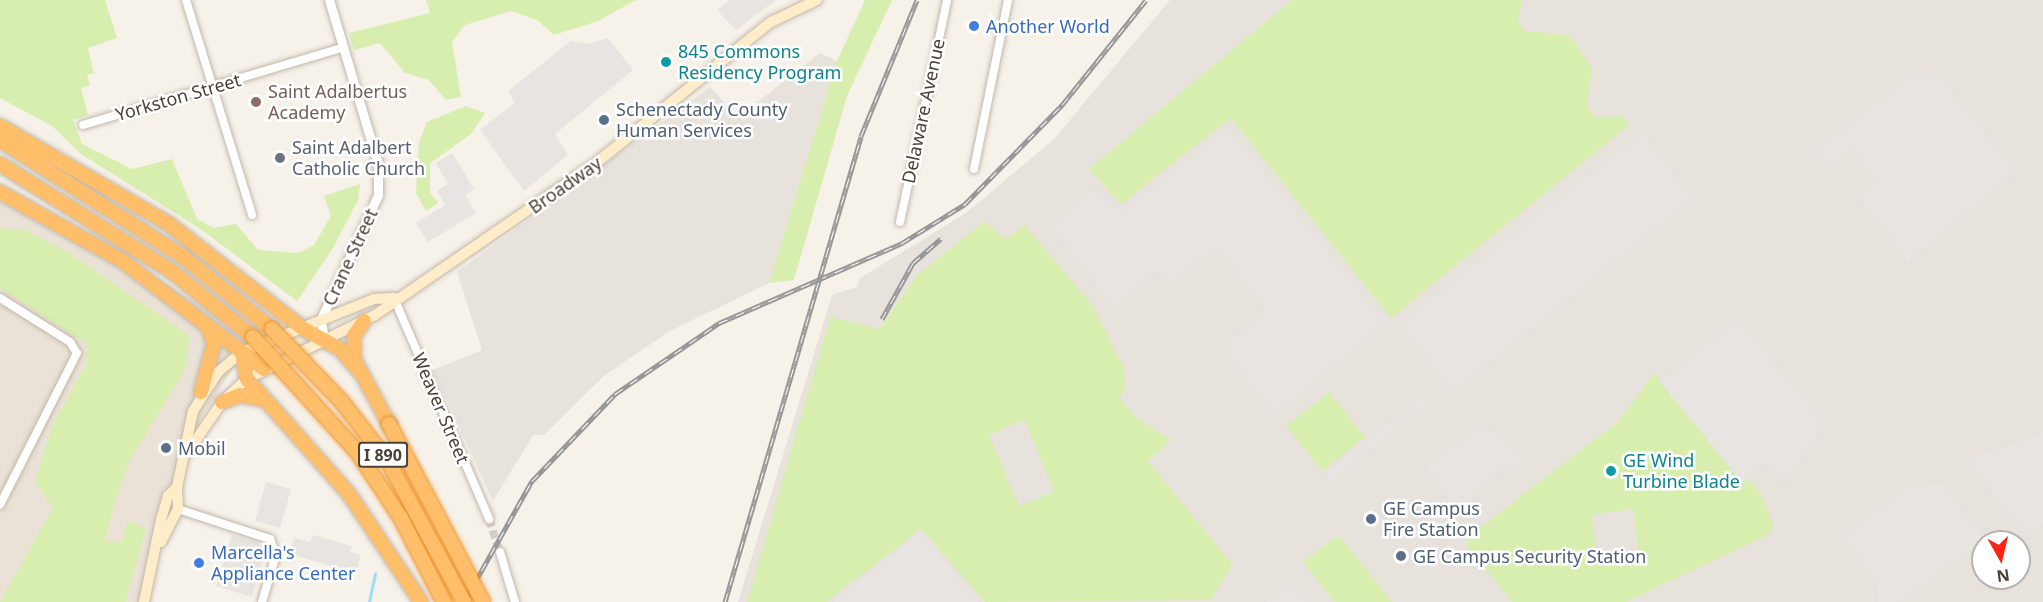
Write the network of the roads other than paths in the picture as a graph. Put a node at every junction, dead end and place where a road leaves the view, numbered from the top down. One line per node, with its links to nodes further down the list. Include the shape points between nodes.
1 (186, 0): 7 (street)
2 (329, 0): 6 (street, Crane Street)
3 (817, 0): 17 (main road, Broadway, via 771,22 591,167)
4 (947, 0): 15 (street, Delaware Avenue)
5 (1008, 0): 12 (street)
6 (342, 48): 7 (street, Yorkston Street); 19 (street, Crane Street, via 378,164 378,195)
7 (212, 87): 8 (street, Yorkston Street); 14 (street)
8 (83, 125)
9 (0, 126): 21 (highway, via 169,224)
10 (0, 140): 41 (highway, I 890, bridge, via 173,249 272,329 336,396 388,462)
11 (0, 164): 40 (highway, I 890, bridge, via 171,271 253,337 358,453 401,518)
12 (974, 169)
13 (0, 192): 18 (highway, via 115,256)
14 (252, 215)
15 (900, 222)
16 (0, 298): 32 (street, via 76,349)
17 (394, 298): 19 (main road, Broadway, via 374,299); 20 (main road, Broadway); 34 (street, Weaver Street)
18 (192, 312): 23 (highway); 27 (highway, via 211,330 214,343)
19 (321, 319): 21 (main road, Broadway); 22 (street, Crane Street)
20 (364, 321): 22 (main road, Broadway); 25 (highway, via 352,343)
21 (302, 328): 22 (highway); 23 (main road, Broadway)
22 (324, 341): 24 (main road, Broadway); 25 (highway)
23 (242, 352): 24 (highway); 26 (highway); 27 (main road, Broadway)
24 (264, 369): 26 (main road, Broadway)
25 (360, 372): 42 (highway, bridge)
26 (247, 379): 28 (main road, Broadway); 29 (highway)
27 (201, 392): 30 (main road, Broadway)
28 (222, 402): 29 (highway, via 251,395); 30 (main road, Broadway)
29 (270, 403): 39 (highway, via 324,462)
30 (187, 453): 31 (main road, Broadway)
31 (177, 487): 33 (main road, Broadway); 35 (main road, Broadway, via 165,504)
32 (0, 505)
33 (178, 509): 35 (main road, Broadway); 38 (street, via 270,539 276,555)
34 (489, 519)
35 (161, 542): 37 (main road, Broadway)
36 (500, 552): 43 (street)
37 (144, 602)
38 (262, 602)
39 (421, 602)
40 (444, 602)
41 (464, 602)
42 (483, 602)
43 (514, 602)

